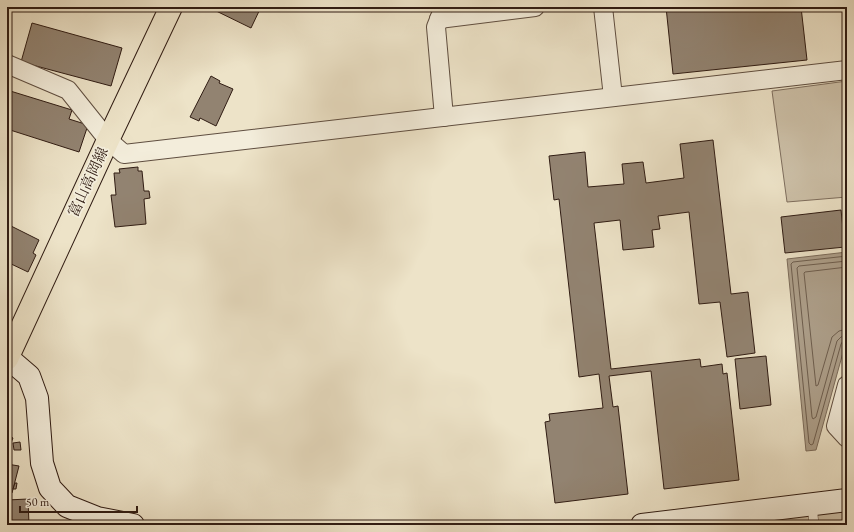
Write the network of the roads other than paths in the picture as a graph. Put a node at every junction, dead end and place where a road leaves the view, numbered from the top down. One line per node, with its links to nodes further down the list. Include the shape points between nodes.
1 (171, 7): 9 (main road, 富山高岡線)
2 (535, 7): 4 (street)
3 (603, 7): 7 (street)
4 (442, 13): 8 (street, via 436,27)
5 (7, 64): 9 (street, via 68,90)
6 (847, 70): 7 (street)
7 (613, 98): 8 (street)
8 (444, 117): 9 (street, via 124,154)
9 (108, 140): 10 (main road, 富山高岡線)
10 (7, 358): 15 (street, via 29,376 37,398 42,463 50,488 67,506 97,518)
11 (847, 385): 12 (street, via 836,426)
12 (847, 438)
13 (847, 500): 14 (street)
14 (813, 515): 16 (street)
15 (133, 525)
16 (642, 525)

